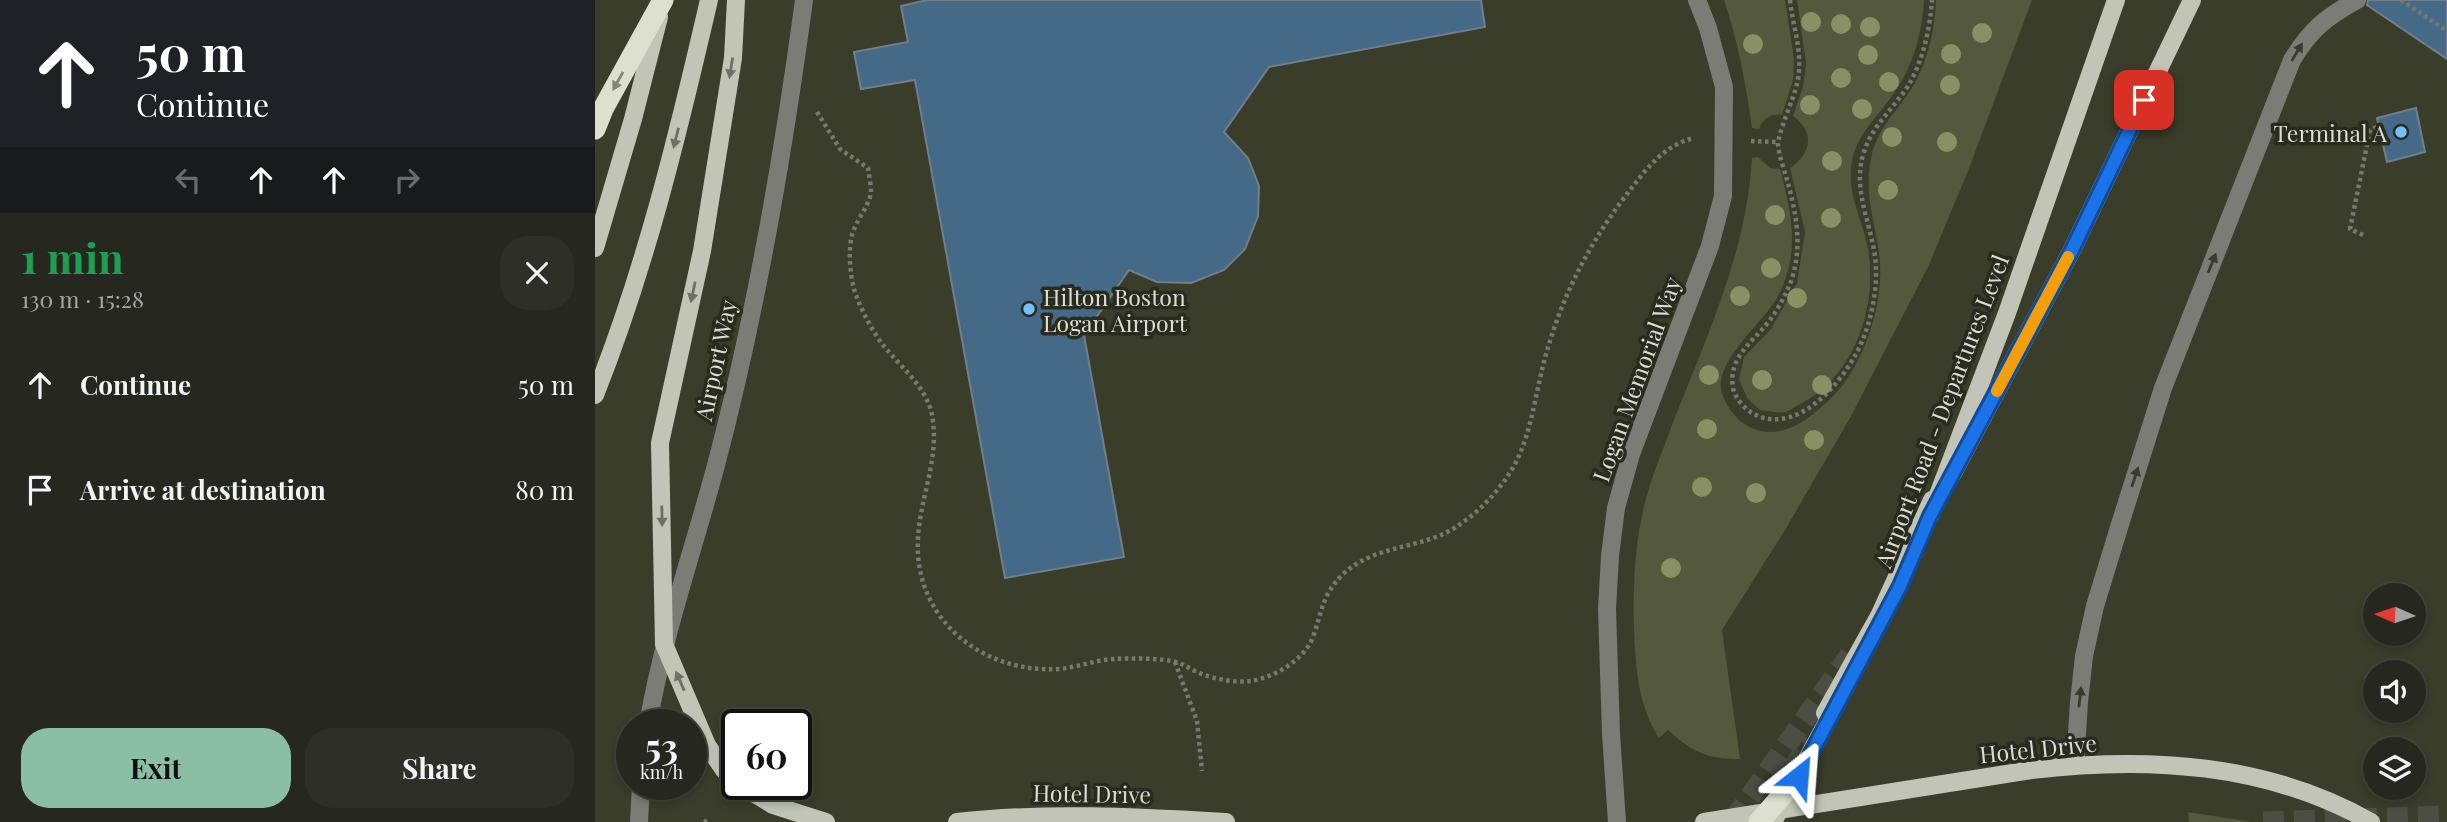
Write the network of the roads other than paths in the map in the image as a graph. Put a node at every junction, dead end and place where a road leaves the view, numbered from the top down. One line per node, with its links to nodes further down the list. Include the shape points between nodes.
1 (663, 0): 9 (highway, one-way to 9); 10 (main road)
2 (709, 0): 11 (main road, one-way to 11, via 654,221)
3 (736, 0): 14 (main road, one-way to 14, via 733,58 702,251 660,443)
4 (804, 0): 14 (street, Airport Way, via 748,323 715,468)
5 (1697, 0): 26 (street, Logan Memorial Way, via 1724,87 1723,196 1710,246 1631,454 1616,508 1607,609)
6 (2114, 0): 12 (main road, Airport Road - Departures Level, bridge, via 2007,313); 13 (main road, via 1979,381)
7 (2192, 0): 12 (main road, bridge, via 2072,250); 13 (main road)
8 (2357, 0): 17 (street, one-way to 8, via 2081,679 2095,606 2162,388 2292,60 2307,35)
9 (595, 129)
10 (595, 248)
11 (595, 395)
12 (1930, 516): 19 (main road, Airport Road - Departures Level, bridge, via 1900,586)
13 (1916, 537): 16 (main road, via 1880,614)
14 (664, 644): 15 (street, Airport Way); 18 (main road, one-way to 14, via 707,745)
15 (651, 709)
16 (1811, 737)
17 (2075, 765): 27 (main road, Hotel Drive); 30 (main road, Hotel Drive, via 2187,765 2229,772 2308,792)
18 (721, 766)
19 (1799, 776): 28 (highway, bridge); 29 (main road, Airport Road - Departures Level, bridge)
20 (640, 800): 22 (street)
21 (765, 800): 23 (main road)
22 (639, 822)
23 (826, 822)
24 (957, 822): 25 (main road, Hotel Drive, via 1057,815)
25 (1226, 822)
26 (1618, 822)
27 (1704, 822)
28 (1759, 822)
29 (1773, 822)
30 (2371, 822)

